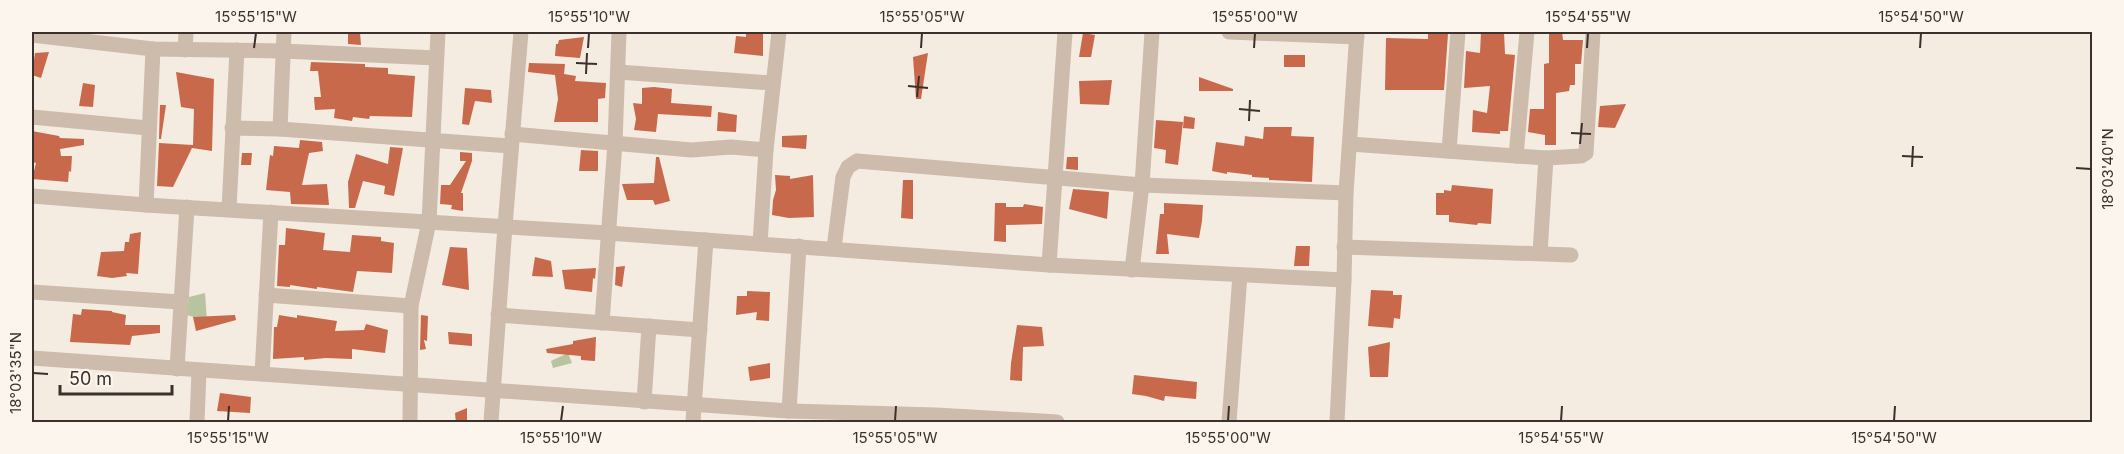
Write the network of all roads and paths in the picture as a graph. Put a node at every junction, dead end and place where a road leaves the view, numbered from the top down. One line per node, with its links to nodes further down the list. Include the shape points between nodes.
1 (186, 32): 16 (street)
2 (284, 32): 18 (street)
3 (438, 32): 19 (street)
4 (521, 32): 27 (street)
5 (619, 32): 20 (street)
6 (779, 32): 21 (street)
7 (1065, 32): 34 (street)
8 (1152, 32): 35 (street)
9 (1229, 32): 13 (street)
10 (1458, 32): 31 (street)
11 (1527, 32): 32 (street)
12 (1593, 32): 33 (street, via 1586,153)
13 (1357, 34): 29 (street)
14 (32, 35): 15 (street)
15 (153, 49): 16 (street); 23 (street)
16 (185, 50): 17 (street)
17 (237, 50): 18 (street); 24 (street)
18 (283, 51): 19 (street); 25 (street)
19 (436, 58): 26 (street)
20 (618, 72): 21 (street); 28 (street)
21 (772, 82): 30 (street)
22 (32, 117): 23 (street)
23 (148, 128): 38 (street)
24 (232, 128): 25 (street); 40 (street)
25 (280, 129): 26 (street)
26 (432, 140): 27 (street); 42 (street)
27 (512, 140): 28 (street); 43 (street)
28 (615, 143): 30 (street, via 691,150); 44 (street)
29 (1350, 144): 31 (street); 36 (street)
30 (766, 150): 46 (street)
31 (1449, 151): 32 (street)
32 (1516, 156): 33 (street)
33 (1546, 158): 50 (street)
34 (1055, 177): 35 (street); 49 (street, via 857,161 843,177); 52 (street)
35 (1142, 185): 36 (street); 53 (street)
36 (1346, 193): 48 (street)
37 (32, 196): 38 (street)
38 (146, 205): 39 (street)
39 (187, 207): 40 (street); 58 (street)
40 (229, 209): 41 (street)
41 (271, 212): 42 (street); 57 (street)
42 (429, 222): 43 (street); 59 (street)
43 (504, 226): 44 (street); 60 (street)
44 (608, 232): 45 (street); 61 (street)
45 (706, 240): 46 (street); 63 (street)
46 (760, 244): 47 (street)
47 (799, 246): 49 (street); 72 (street)
48 (1344, 247): 50 (street); 55 (street)
49 (834, 248): 52 (street)
50 (1540, 253): 51 (street)
51 (1570, 255)
52 (1049, 265): 53 (street)
53 (1132, 270): 54 (street)
54 (1240, 275): 55 (street); 80 (street)
55 (1344, 279): 81 (street)
56 (32, 292): 58 (street)
57 (266, 295): 59 (street); 67 (street)
58 (180, 302): 65 (street)
59 (411, 306): 68 (street)
60 (498, 315): 61 (street); 69 (street)
61 (602, 323): 62 (street)
62 (649, 326): 63 (street); 70 (street)
63 (700, 330): 71 (street)
64 (32, 358): 65 (street)
65 (177, 369): 66 (street)
66 (199, 371): 67 (street); 75 (street)
67 (262, 374): 68 (street)
68 (409, 385): 69 (street); 76 (street)
69 (493, 392): 70 (street); 77 (street)
70 (644, 402): 71 (street)
71 (695, 405): 72 (street); 78 (street)
72 (789, 411): 73 (street)
73 (936, 419): 74 (street)
74 (1031, 421): 79 (street)
75 (197, 423)
76 (410, 423)
77 (491, 423)
78 (693, 423)
79 (1057, 423)
80 (1229, 423)
81 (1337, 423)

